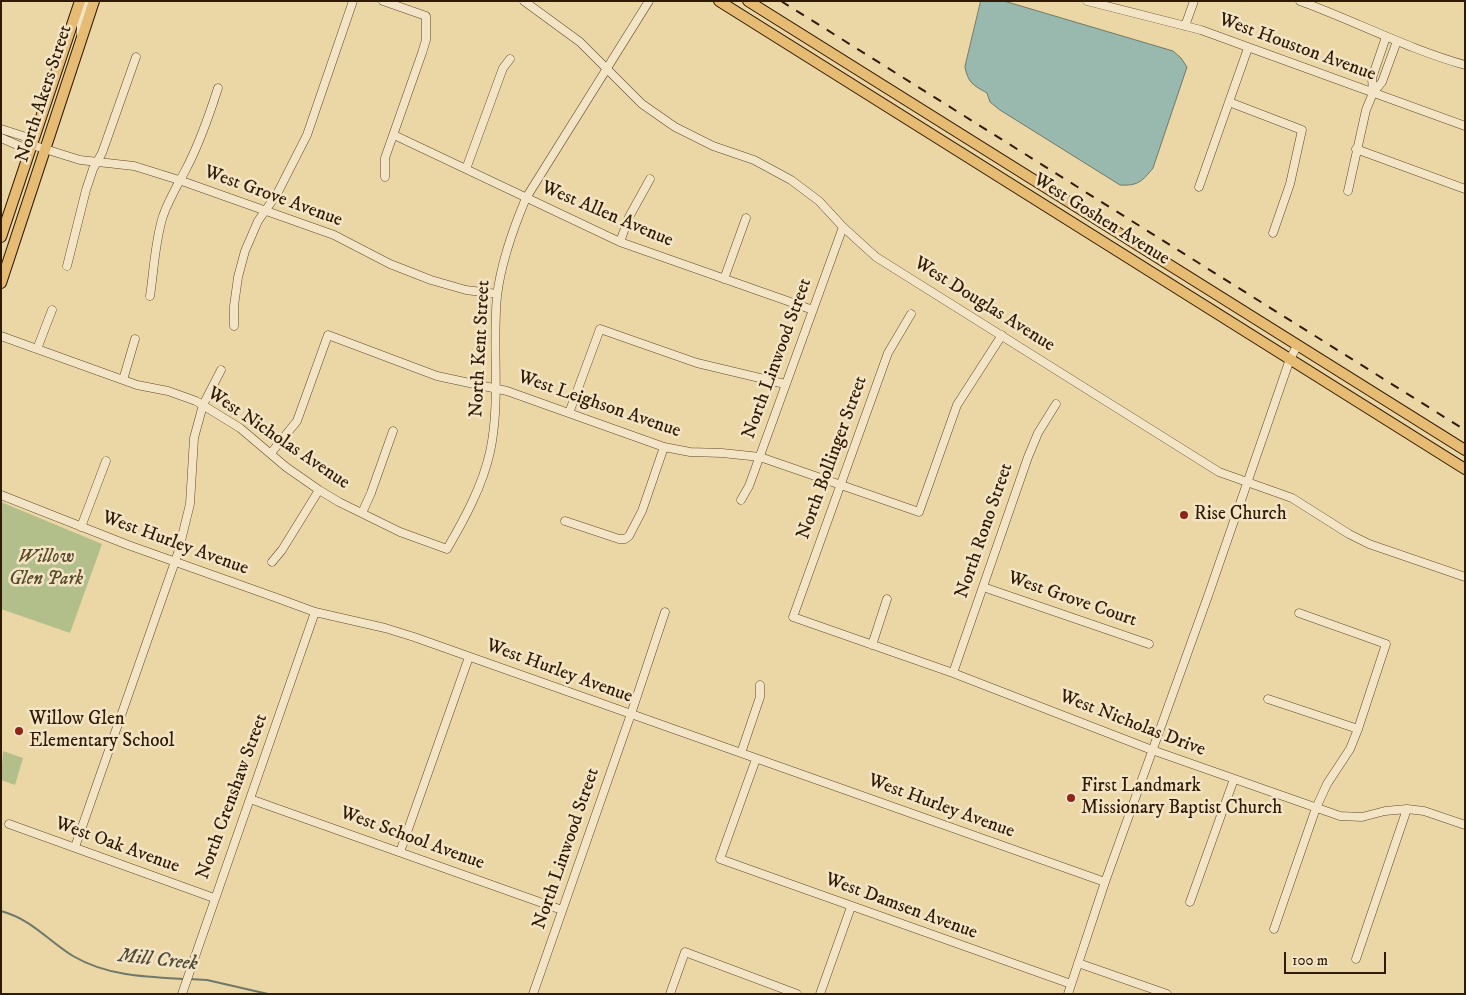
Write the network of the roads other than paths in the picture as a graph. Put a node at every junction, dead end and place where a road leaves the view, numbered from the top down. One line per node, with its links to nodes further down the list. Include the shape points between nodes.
1 (80, 1): 29 (main road, North Akers Street)
2 (88, 1): 14 (street)
3 (94, 1): 14 (main road, North Akers Street)
4 (353, 1): 42 (street, via 307,136)
5 (383, 1): 27 (street, via 426,16 426,40)
6 (524, 1): 21 (street, West Douglas Avenue, via 580,42)
7 (649, 1): 21 (street, North Kent Street)
8 (719, 1): 37 (main road, West Goshen Avenue)
9 (748, 1): 43 (main road, West Goshen Avenue)
10 (1087, 1): 13 (street, West Houston Avenue)
11 (1194, 1): 13 (street)
12 (1300, 1): 15 (street)
13 (1185, 26): 17 (street, West Houston Avenue)
14 (81, 38): 30 (main road, North Akers Street)
15 (1386, 38): 16 (street); 23 (street, via 1372,78)
16 (1397, 42): 20 (street); 23 (street, via 1382,82)
17 (1248, 48): 23 (street, West Houston Avenue); 24 (street)
18 (136, 57): 32 (street)
19 (510, 59): 33 (street, via 503,68)
20 (1465, 65)
21 (607, 69): 41 (street, North Kent Street); 45 (street, West Douglas Avenue, via 642,104 675,127 713,146 754,160 791,180 819,201)
22 (218, 88): 36 (street, via 199,142)
23 (1373, 93): 25 (street, West Houston Avenue); 31 (street)
24 (1229, 102): 38 (street); 46 (street, via 1302,130 1290,184)
25 (1465, 126)
26 (1, 129): 29 (street, via 26,137)
27 (394, 135): 33 (street, West Allen Avenue); 34 (street, via 385,158)
28 (1, 138): 29 (street, via 22,147)
29 (32, 145): 30 (street, West Grove Avenue); 47 (main road, North Akers Street)
30 (46, 149): 32 (street, West Grove Avenue); 51 (main road, North Akers Street)
31 (1356, 149): 39 (street); 40 (street)
32 (98, 162): 36 (street, West Grove Avenue, via 134,166); 49 (street, via 86,190)
33 (466, 169): 41 (street, West Allen Avenue)
34 (385, 177)
35 (650, 179): 48 (street, via 629,217)
36 (180, 180): 42 (street, West Grove Avenue); 53 (street, via 164,215)
37 (1005, 180): 43 (main road, via 1014,179 1027,184 1076,213); 63 (main road, West Goshen Avenue)
38 (1199, 187)
39 (1465, 188)
40 (1348, 190)
41 (526, 198): 48 (street, West Allen Avenue); 52 (street, North Kent Street, via 506,252)
42 (265, 210): 52 (street, West Grove Avenue, via 334,235 390,264 431,280 466,290); 57 (street, via 251,235 238,277)
43 (1085, 213): 61 (main road, West Goshen Avenue)
44 (746, 218): 50 (street)
45 (843, 227): 55 (street, North Linwood Street); 58 (street, West Douglas Avenue, via 876,257)
46 (1273, 233)
47 (1, 237)
48 (620, 242): 50 (street, West Allen Avenue)
49 (67, 266)
50 (724, 279): 55 (street, West Allen Avenue)
51 (1, 283)
52 (497, 294): 67 (street, North Kent Street)
53 (150, 296)
54 (52, 310): 62 (street)
55 (813, 310): 66 (street, North Linwood Street)
56 (911, 314): 79 (street, North Bollinger Street, via 888,352)
57 (234, 326)
58 (1002, 335): 78 (street, West Douglas Avenue, via 1220,472); 79 (street, West Leighson Avenue, via 957,405 919,512)
59 (1, 336): 62 (street, West Nicholas Avenue)
60 (135, 338): 65 (street)
61 (1297, 346): 63 (street); 73 (main road, West Goshen Avenue)
62 (37, 349): 65 (street, West Nicholas Avenue)
63 (1290, 359): 77 (main road, West Goshen Avenue); 78 (street)
64 (221, 370): 69 (street)
65 (123, 380): 69 (street, West Nicholas Avenue, via 168,391)
66 (785, 384): 70 (street, via 697,363 600,329); 75 (street, North Linwood Street)
67 (496, 388): 70 (street, West Leighson Avenue); 74 (street, West Leighson Avenue, via 437,376 328,336 297,421); 86 (street, North Kent Street, via 490,451 482,478 472,504)
68 (1056, 404): 90 (street, North Rono Street, via 1038,433)
69 (203, 405): 74 (street, West Nicholas Avenue, via 240,428); 87 (street, via 193,445 187,520)
70 (569, 413): 72 (street, West Leighson Avenue)
71 (392, 432): 83 (street)
72 (664, 447): 75 (street, West Leighson Avenue); 84 (street, via 642,511 625,539)
73 (1465, 450)
74 (271, 453): 80 (street, West Nicholas Avenue)
75 (760, 457): 79 (street, West Leighson Avenue); 82 (street, North Linwood Street)
76 (106, 461): 85 (street)
77 (1465, 469)
78 (1248, 482): 89 (street, West Douglas Avenue, via 1292,498 1369,544); 104 (street)
79 (840, 485): 95 (street, North Bollinger Street)
80 (318, 490): 83 (street, West Nicholas Avenue); 88 (street)
81 (1, 495): 85 (street, West Hurley Avenue)
82 (741, 500)
83 (362, 513): 86 (street, West Nicholas Avenue, via 400,532)
84 (565, 521)
85 (82, 528): 87 (street, West Hurley Avenue)
86 (447, 549)
87 (175, 562): 92 (street, West Hurley Avenue); 113 (street)
88 (272, 562)
89 (1465, 577)
90 (983, 587): 96 (street, West Grove Court); 99 (street, North Rono Street)
91 (887, 599): 97 (street)
92 (316, 612): 98 (street, West Hurley Avenue, via 400,632); 108 (street, North Crenshaw Street)
93 (665, 612): 102 (street)
94 (1299, 613): 103 (street, via 1386,644)
95 (793, 617): 97 (street, West Nicholas Drive)
96 (1149, 644)
97 (872, 645): 99 (street, West Nicholas Drive)
98 (468, 657): 102 (street, West Hurley Avenue); 114 (street)
99 (953, 674): 104 (street, West Nicholas Drive)
100 (760, 685): 105 (street, via 760,697)
101 (1268, 698): 103 (street)
102 (631, 714): 105 (street, West Hurley Avenue); 119 (street, North Linwood Street)
103 (1358, 729): 109 (street)
104 (1152, 750): 107 (street, West Nicholas Drive); 115 (street)
105 (741, 753): 106 (street, West Hurley Avenue)
106 (756, 759): 115 (street, West Hurley Avenue); 118 (street, West Damsen Avenue, via 720,859)
107 (1234, 779): 109 (street, West Nicholas Drive); 117 (street)
108 (250, 799): 114 (street, West School Avenue); 116 (street, North Crenshaw Street)
109 (1316, 808): 110 (street, West Nicholas Drive, via 1340,816 1362,817); 120 (street)
110 (1408, 808): 112 (street, West Nicholas Drive); 121 (street)
111 (9, 824): 113 (street, West Oak Avenue)
112 (1465, 825)
113 (75, 847): 116 (street, West Oak Avenue)
114 (400, 852): 119 (street, West School Avenue)
115 (1105, 882): 122 (street)
116 (214, 898): 124 (street, North Crenshaw Street)
117 (1190, 902)
118 (851, 907): 123 (street, West Damsen Avenue); 128 (street)
119 (562, 910): 125 (street, North Linwood Street)
120 (1274, 929)
121 (1356, 958)
122 (1078, 963): 123 (street); 130 (street)
123 (1071, 984): 129 (street)
124 (182, 994)
125 (533, 994)
126 (670, 994): 127 (street, via 685,952)
127 (797, 994)
128 (820, 994)
129 (1068, 994)
130 (1167, 994)

